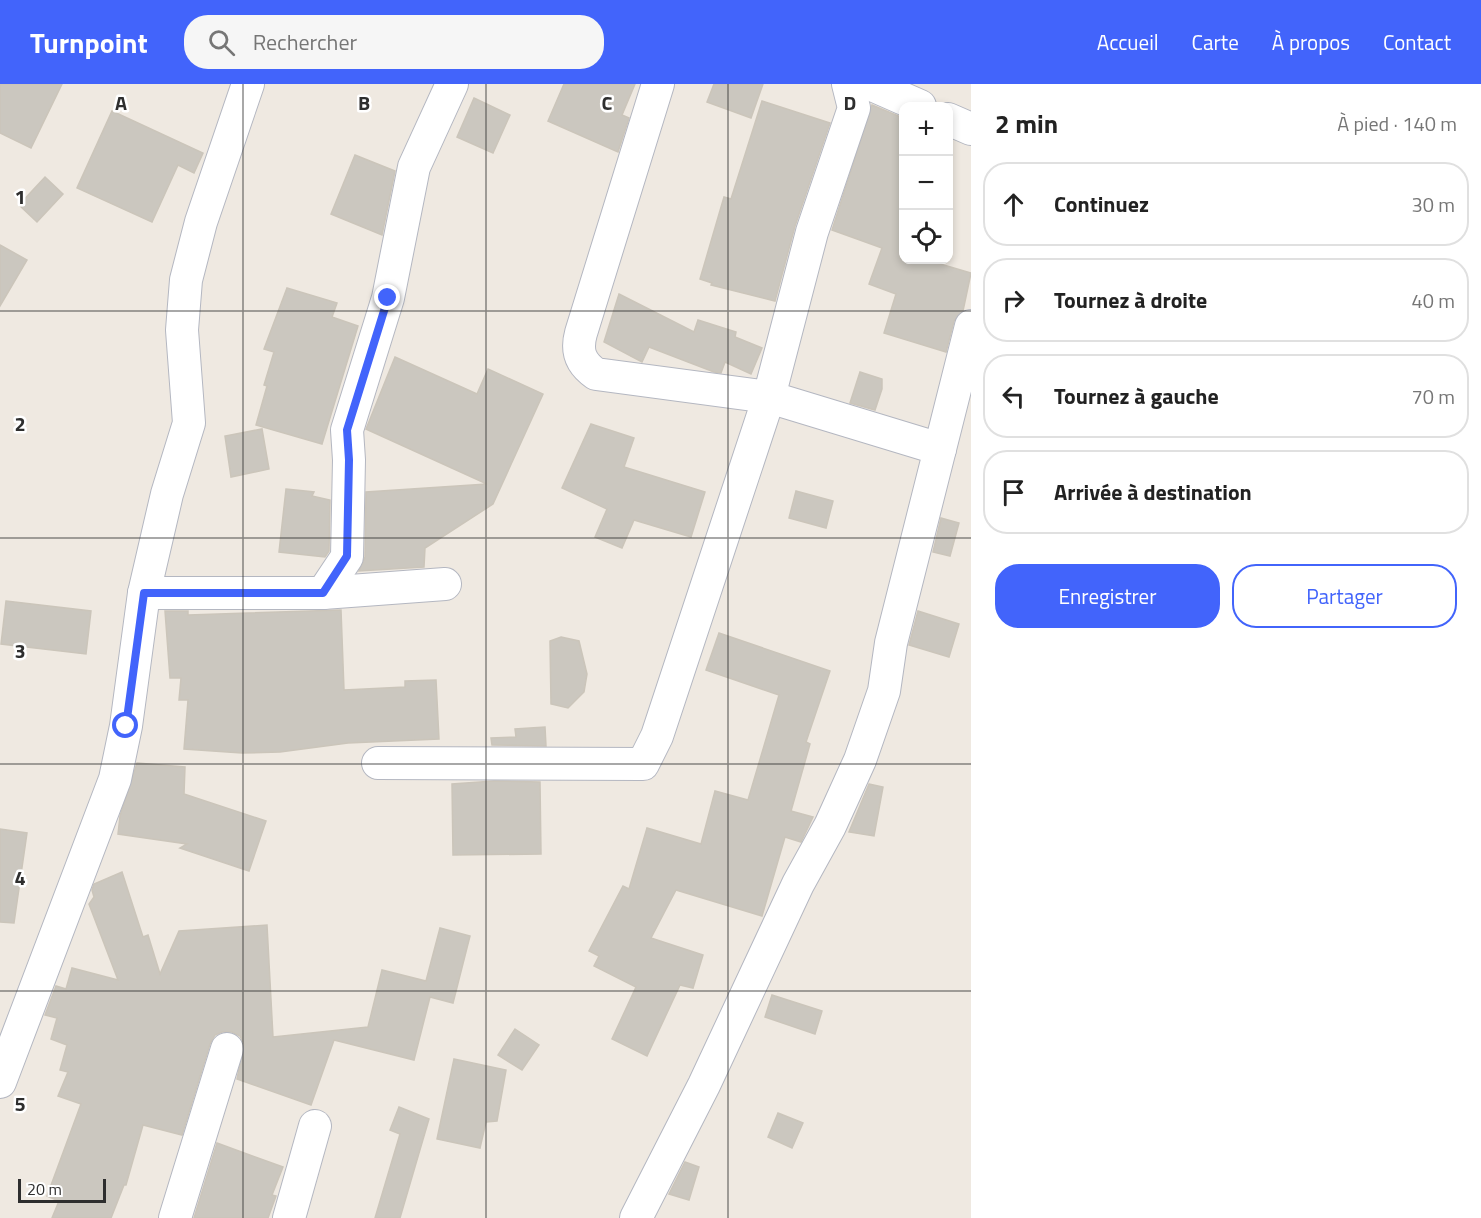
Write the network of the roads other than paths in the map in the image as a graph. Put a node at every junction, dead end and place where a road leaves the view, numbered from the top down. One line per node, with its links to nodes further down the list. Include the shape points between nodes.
1 (248, 84): 13 (street, via 201,222 186,280 182,330 189,423 167,494)
2 (452, 84): 14 (street, via 414,167 388,298 347,430 347,556)
3 (658, 84): 10 (street, via 581,333 580,359 596,374)
4 (848, 84): 10 (street, via 854,108 812,232)
5 (870, 84): 6 (street)
6 (911, 102)
7 (953, 121): 8 (street)
8 (971, 129)
9 (971, 326): 11 (street)
10 (769, 397): 11 (street); 15 (street, via 657,736 643,764)
11 (940, 449): 21 (street, via 891,643 884,691 860,760)
12 (446, 584): 14 (street)
13 (144, 593): 14 (street); 17 (street, via 115,779)
14 (323, 593)
15 (378, 763)
16 (227, 1049): 19 (street)
17 (0, 1082)
18 (315, 1126): 20 (street)
19 (175, 1218)
20 (289, 1218)
21 (636, 1218)

